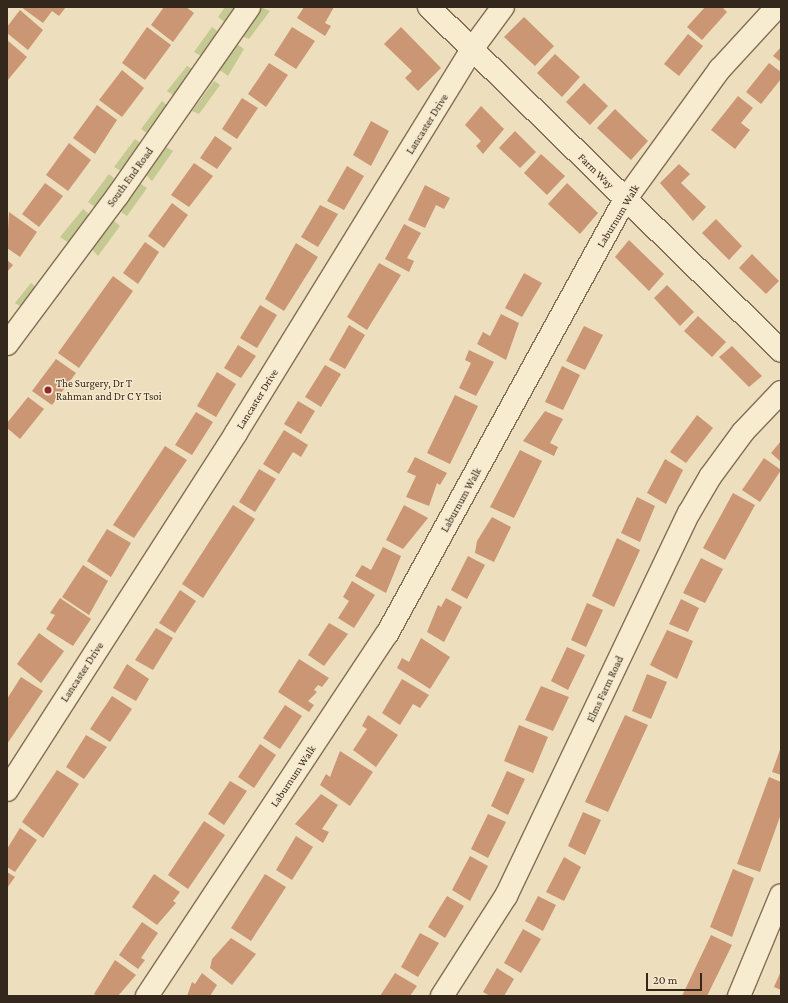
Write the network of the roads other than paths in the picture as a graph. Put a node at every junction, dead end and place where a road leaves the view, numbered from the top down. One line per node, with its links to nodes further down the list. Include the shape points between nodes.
1 (249, 7): 7 (street, South End Road, via 118,195)
2 (429, 7): 5 (street, Farm Way)
3 (503, 7): 5 (street, Lancaster Drive)
4 (777, 7): 6 (street, Laburnum Walk, via 720,69)
5 (472, 49): 6 (street, Farm Way); 10 (street, Lancaster Drive, via 236,433)
6 (625, 200): 8 (street, Farm Way); 12 (street, Laburnum Walk, via 387,634)
7 (7, 344)
8 (781, 351)
9 (781, 392): 13 (street, Elms Farm Road, via 743,432 710,477 689,513 519,870 467,962)
10 (7, 790)
11 (781, 895): 14 (street)
12 (147, 996)
13 (442, 996)
14 (739, 996)

